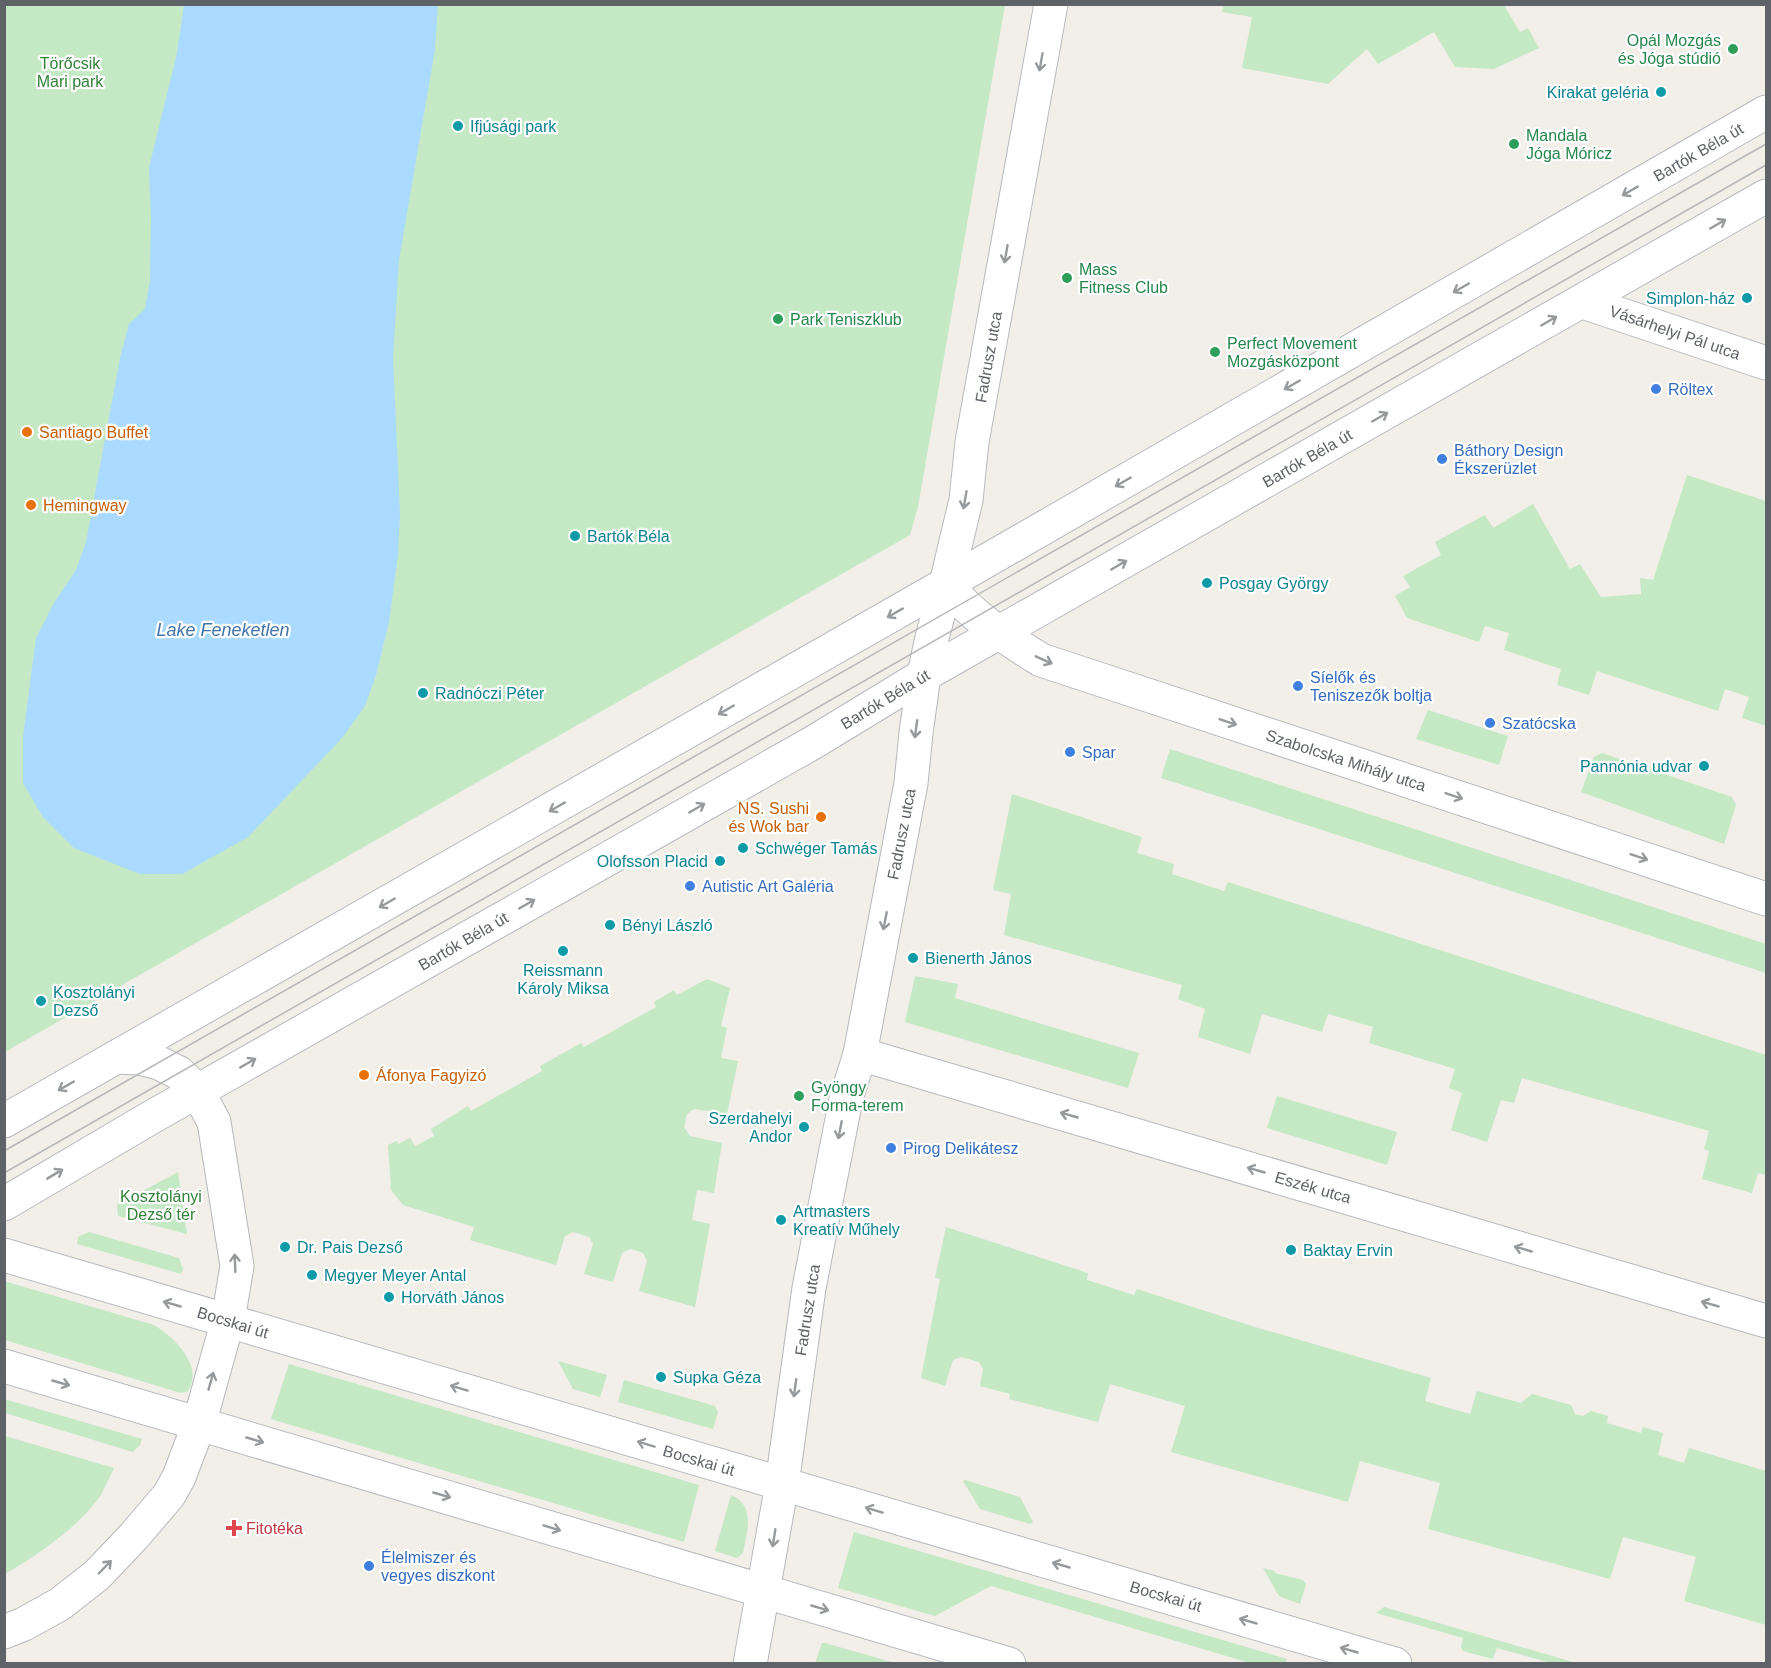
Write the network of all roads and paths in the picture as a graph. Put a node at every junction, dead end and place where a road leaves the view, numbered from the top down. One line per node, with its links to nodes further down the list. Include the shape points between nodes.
1 (1051, 4): 6 (main road, Fadrusz utca, one-way to 6, via 972,442 966,500)
2 (1767, 112): 6 (main road, Bartók Béla út, one-way to 6)
3 (1767, 196): 4 (main road, Bartók Béla út, one-way to 3)
4 (1583, 302): 5 (main road, Vásárhelyi Pál utca); 7 (main road, Bartók Béla út, one-way to 4)
5 (1767, 363)
6 (946, 584): 7 (main road, Szabolcska Mihály utca, via 961,603); 8 (main road, Fadrusz utca); 11 (main road, Bartók Béla út, one-way to 11)
7 (999, 633): 8 (main road, Bartók Béla út); 9 (main road, Szabolcska Mihály utca, one-way to 9, via 1041,660)
8 (924, 675): 10 (main road, Fadrusz utca, one-way to 10, via 911,783); 12 (main road, Bartók Béla út, one-way to 8)
9 (1767, 899)
10 (860, 1054): 17 (main road, Eszék utca, one-way to 10); 20 (main road, Fadrusz utca, one-way to 20, via 846,1099 809,1288)
11 (117, 1057): 12 (main road, via 159,1063 178,1073); 13 (main road, Bartók Béla út, one-way to 13)
12 (198, 1092): 14 (main road, Bartók Béla út, one-way to 12); 16 (main road, one-way to 12, via 237,1266 231,1219 214,1122)
13 (4, 1121)
14 (4, 1204)
15 (4, 1255): 16 (main road, Bocskai út, one-way to 15)
16 (228, 1320): 19 (main road, one-way to 16); 20 (main road, Bocskai út, one-way to 16)
17 (1767, 1321)
18 (4, 1366): 19 (main road, one-way to 19)
19 (199, 1424): 21 (main road, one-way to 21); 22 (main road, one-way to 19, via 60,1604 97,1575 134,1536 169,1495)
20 (782, 1484): 21 (main road, Fadrusz utca, one-way to 21); 25 (main road, Bocskai út, one-way to 20)
21 (764, 1591): 23 (main road, Fadrusz utca); 24 (main road, one-way to 24)
22 (4, 1632)
23 (750, 1664)
24 (1009, 1664)
25 (1395, 1664)

